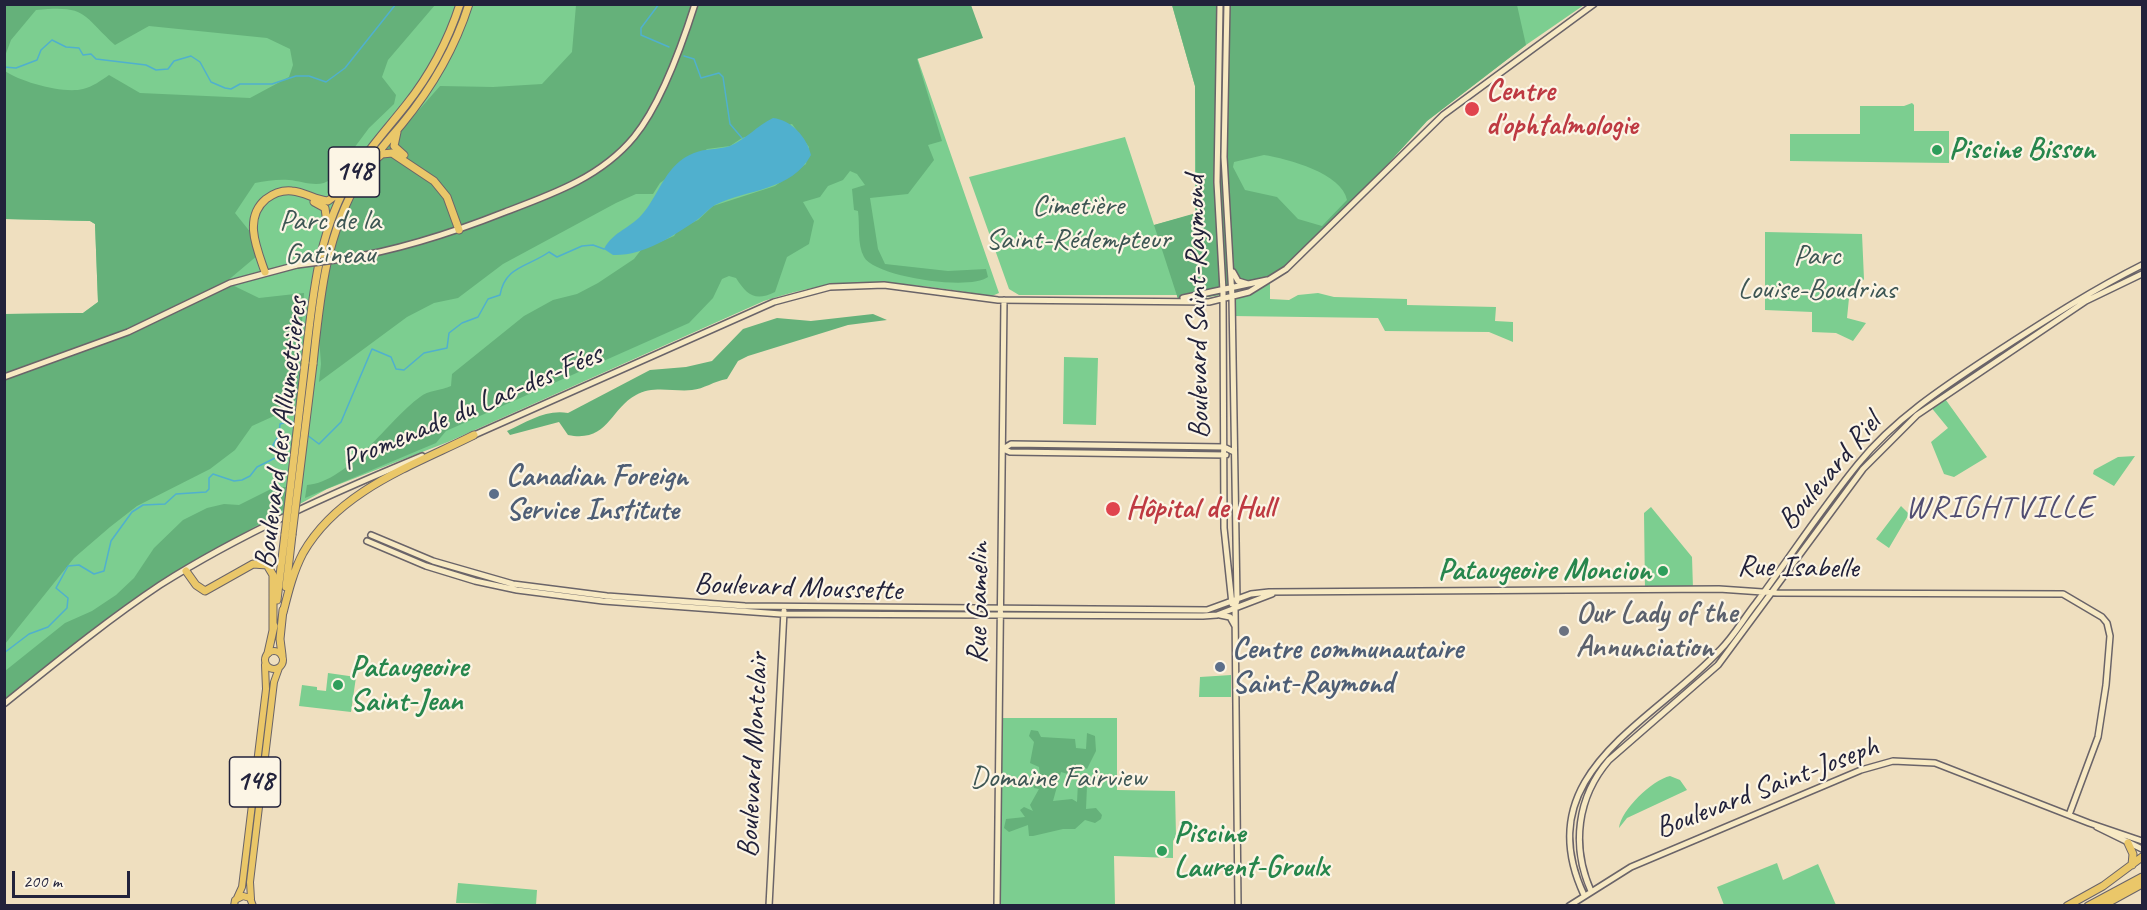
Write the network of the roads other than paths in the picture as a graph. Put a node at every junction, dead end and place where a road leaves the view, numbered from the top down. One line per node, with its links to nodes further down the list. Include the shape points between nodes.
1 (460, 4): 9 (highway, Boulevard des Allumettières / 148, via 429,73)
2 (469, 4): 7 (highway, Boulevard des Allumettières / 148, via 438,73)
3 (695, 4): 10 (street, via 654,105 624,148 600,169 571,186)
4 (1220, 4): 19 (street, Boulevard Saint-Raymond, via 1217,182)
5 (1227, 4): 12 (street, Boulevard Saint-Raymond, via 1224,157)
6 (1594, 4): 16 (street, via 1443,115 1286,269)
7 (402, 125): 8 (highway, Boulevard des Allumettières / 148); 10 (highway, via 395,136 395,149 444,185)
8 (367, 166): 10 (highway, via 382,154 392,153 430,178 447,197); 25 (highway, Boulevard des Allumettières / 148, via 344,209 328,253)
9 (347, 183): 11 (highway, Boulevard des Allumettières / 148); 14 (highway, via 331,200 285,191 273,194 261,204 254,217 253,232)
10 (461, 230): 14 (street, bridge, via 397,249)
11 (325, 235): 14 (highway, via 327,214 323,206 293,195 271,201 261,211 257,226); 25 (highway, Boulevard des Allumettières / 148, via 315,275)
12 (1231, 263): 17 (street, via 1236,279); 18 (street, Boulevard Saint-Raymond)
13 (2142, 265): 24 (street, Boulevard Riel)
14 (267, 272): 26 (street, via 217,288 120,336)
15 (2142, 274): 24 (street, Boulevard Riel)
16 (1270, 279): 17 (street); 20 (street)
17 (1250, 284): 18 (street)
18 (1232, 289): 19 (street); 20 (street, Boulevard Saint-Raymond)
19 (1223, 291): 22 (street); 23 (street, Boulevard Saint-Raymond)
20 (1232, 297): 23 (street); 30 (street, Boulevard Saint-Raymond)
21 (1004, 300): 22 (street, Promenade du Lac-des-Fées); 27 (street, Promenade du Lac-des-Fées, via 857,284 800,293); 29 (street, Rue Gamelin)
22 (1169, 300): 23 (street)
23 (1223, 300): 28 (street, Boulevard Saint-Raymond)
24 (2074, 305): 32 (street, Boulevard Riel, via 1934,393); 33 (street, Boulevard Riel, via 1935,402)
25 (309, 363): 34 (highway, Boulevard des Allumettières / 148, bridge)
26 (4, 377)
27 (474, 435): 37 (street, Promenade du Lac-des-Fées, via 333,493); 46 (highway, via 383,480 334,516 302,555)
28 (1224, 447): 29 (street, via 1011,444); 30 (street); 31 (street, Boulevard Saint-Raymond)
29 (1003, 449): 31 (street); 44 (street, Rue Gamelin)
30 (1234, 452): 31 (street); 38 (street, Boulevard Saint-Raymond)
31 (1224, 455): 43 (street, Boulevard Saint-Raymond, via 1225,540)
32 (1857, 464): 33 (street); 39 (street, Boulevard Riel)
33 (1863, 469): 41 (street, Boulevard Riel)
34 (289, 534): 46 (highway, Boulevard des Allumettières / 148); 50 (highway, Boulevard des Allumettières / 148)
35 (371, 535): 45 (street, Boulevard Moussette, via 433,561 517,585)
36 (367, 541): 45 (street, Boulevard Moussette, via 426,567 517,590 611,602)
37 (186, 571): 50 (highway, via 200,589 207,590 253,564 267,565 273,575); 55 (street, Promenade du Lac-des-Fées, via 122,611)
38 (1235, 585): 42 (street); 43 (street, Boulevard Saint-Raymond)
39 (1764, 591): 40 (street, Rue Isabelle); 41 (street, Rue Isabelle); 66 (street, Boulevard Riel, via 1719,652 1608,750 1582,783 1574,807 1572,846 1575,872)
40 (1279, 592): 42 (street, Rue Isabelle); 43 (street, Rue Isabelle)
41 (1773, 592): 56 (street, Rue Isabelle, via 2058,593 2095,611 2105,620 2109,632 2106,688 2098,737); 65 (street, Boulevard Riel, via 1718,665 1610,760 1590,787 1582,809 1580,846)
42 (1251, 594): 43 (street, Rue Isabelle)
43 (1234, 603): 44 (street, Boulevard Moussette, via 1207,610); 48 (street, Boulevard Moussette); 49 (street, Boulevard Saint-Raymond)
44 (1002, 606): 45 (street, Boulevard Moussette); 47 (street, Rue Gamelin)
45 (784, 610): 47 (street, Boulevard Moussette); 70 (street, Boulevard Montclair)
46 (283, 614): 52 (highway, Boulevard des Allumettières / 148)
47 (1002, 614): 48 (street, Boulevard Moussette); 71 (street, Rue Gamelin)
48 (1217, 615): 49 (street, via 1230,616)
49 (1236, 627): 72 (street, Boulevard Saint-Raymond)
50 (273, 630): 51 (highway, Boulevard des Allumettières / 148)
51 (268, 653): 52 (main road); 53 (main road)
52 (282, 655): 54 (main road)
53 (265, 665): 54 (main road); 67 (main road, 148, via 266,689 254,791 242,887)
54 (279, 668): 68 (main road, 148, via 274,682 250,882)
55 (4, 704)
56 (2069, 815): 57 (street, Boulevard Saint-Joseph); 65 (street, Boulevard Saint-Joseph, via 1945,766 1914,760 1885,762 1636,864)
57 (2090, 824): 58 (street, Boulevard Saint-Joseph); 59 (street, Boulevard Saint-Joseph)
58 (2142, 841)
59 (2128, 843): 60 (street, Boulevard Saint-Joseph); 62 (highway)
60 (2142, 849)
61 (2142, 857): 62 (highway)
62 (2132, 865): 74 (highway)
63 (2142, 877): 75 (highway)
64 (2142, 884): 76 (highway)
65 (1591, 891): 66 (street, Boulevard Saint-Joseph)
66 (1584, 895): 73 (street, Boulevard Saint-Joseph)
67 (237, 898): 68 (main road, via 244,896); 69 (main road)
68 (252, 902)
69 (234, 906)
70 (769, 906)
71 (997, 906)
72 (1238, 906)
73 (1569, 906)
74 (2067, 906)
75 (2088, 906)
76 (2102, 906)

